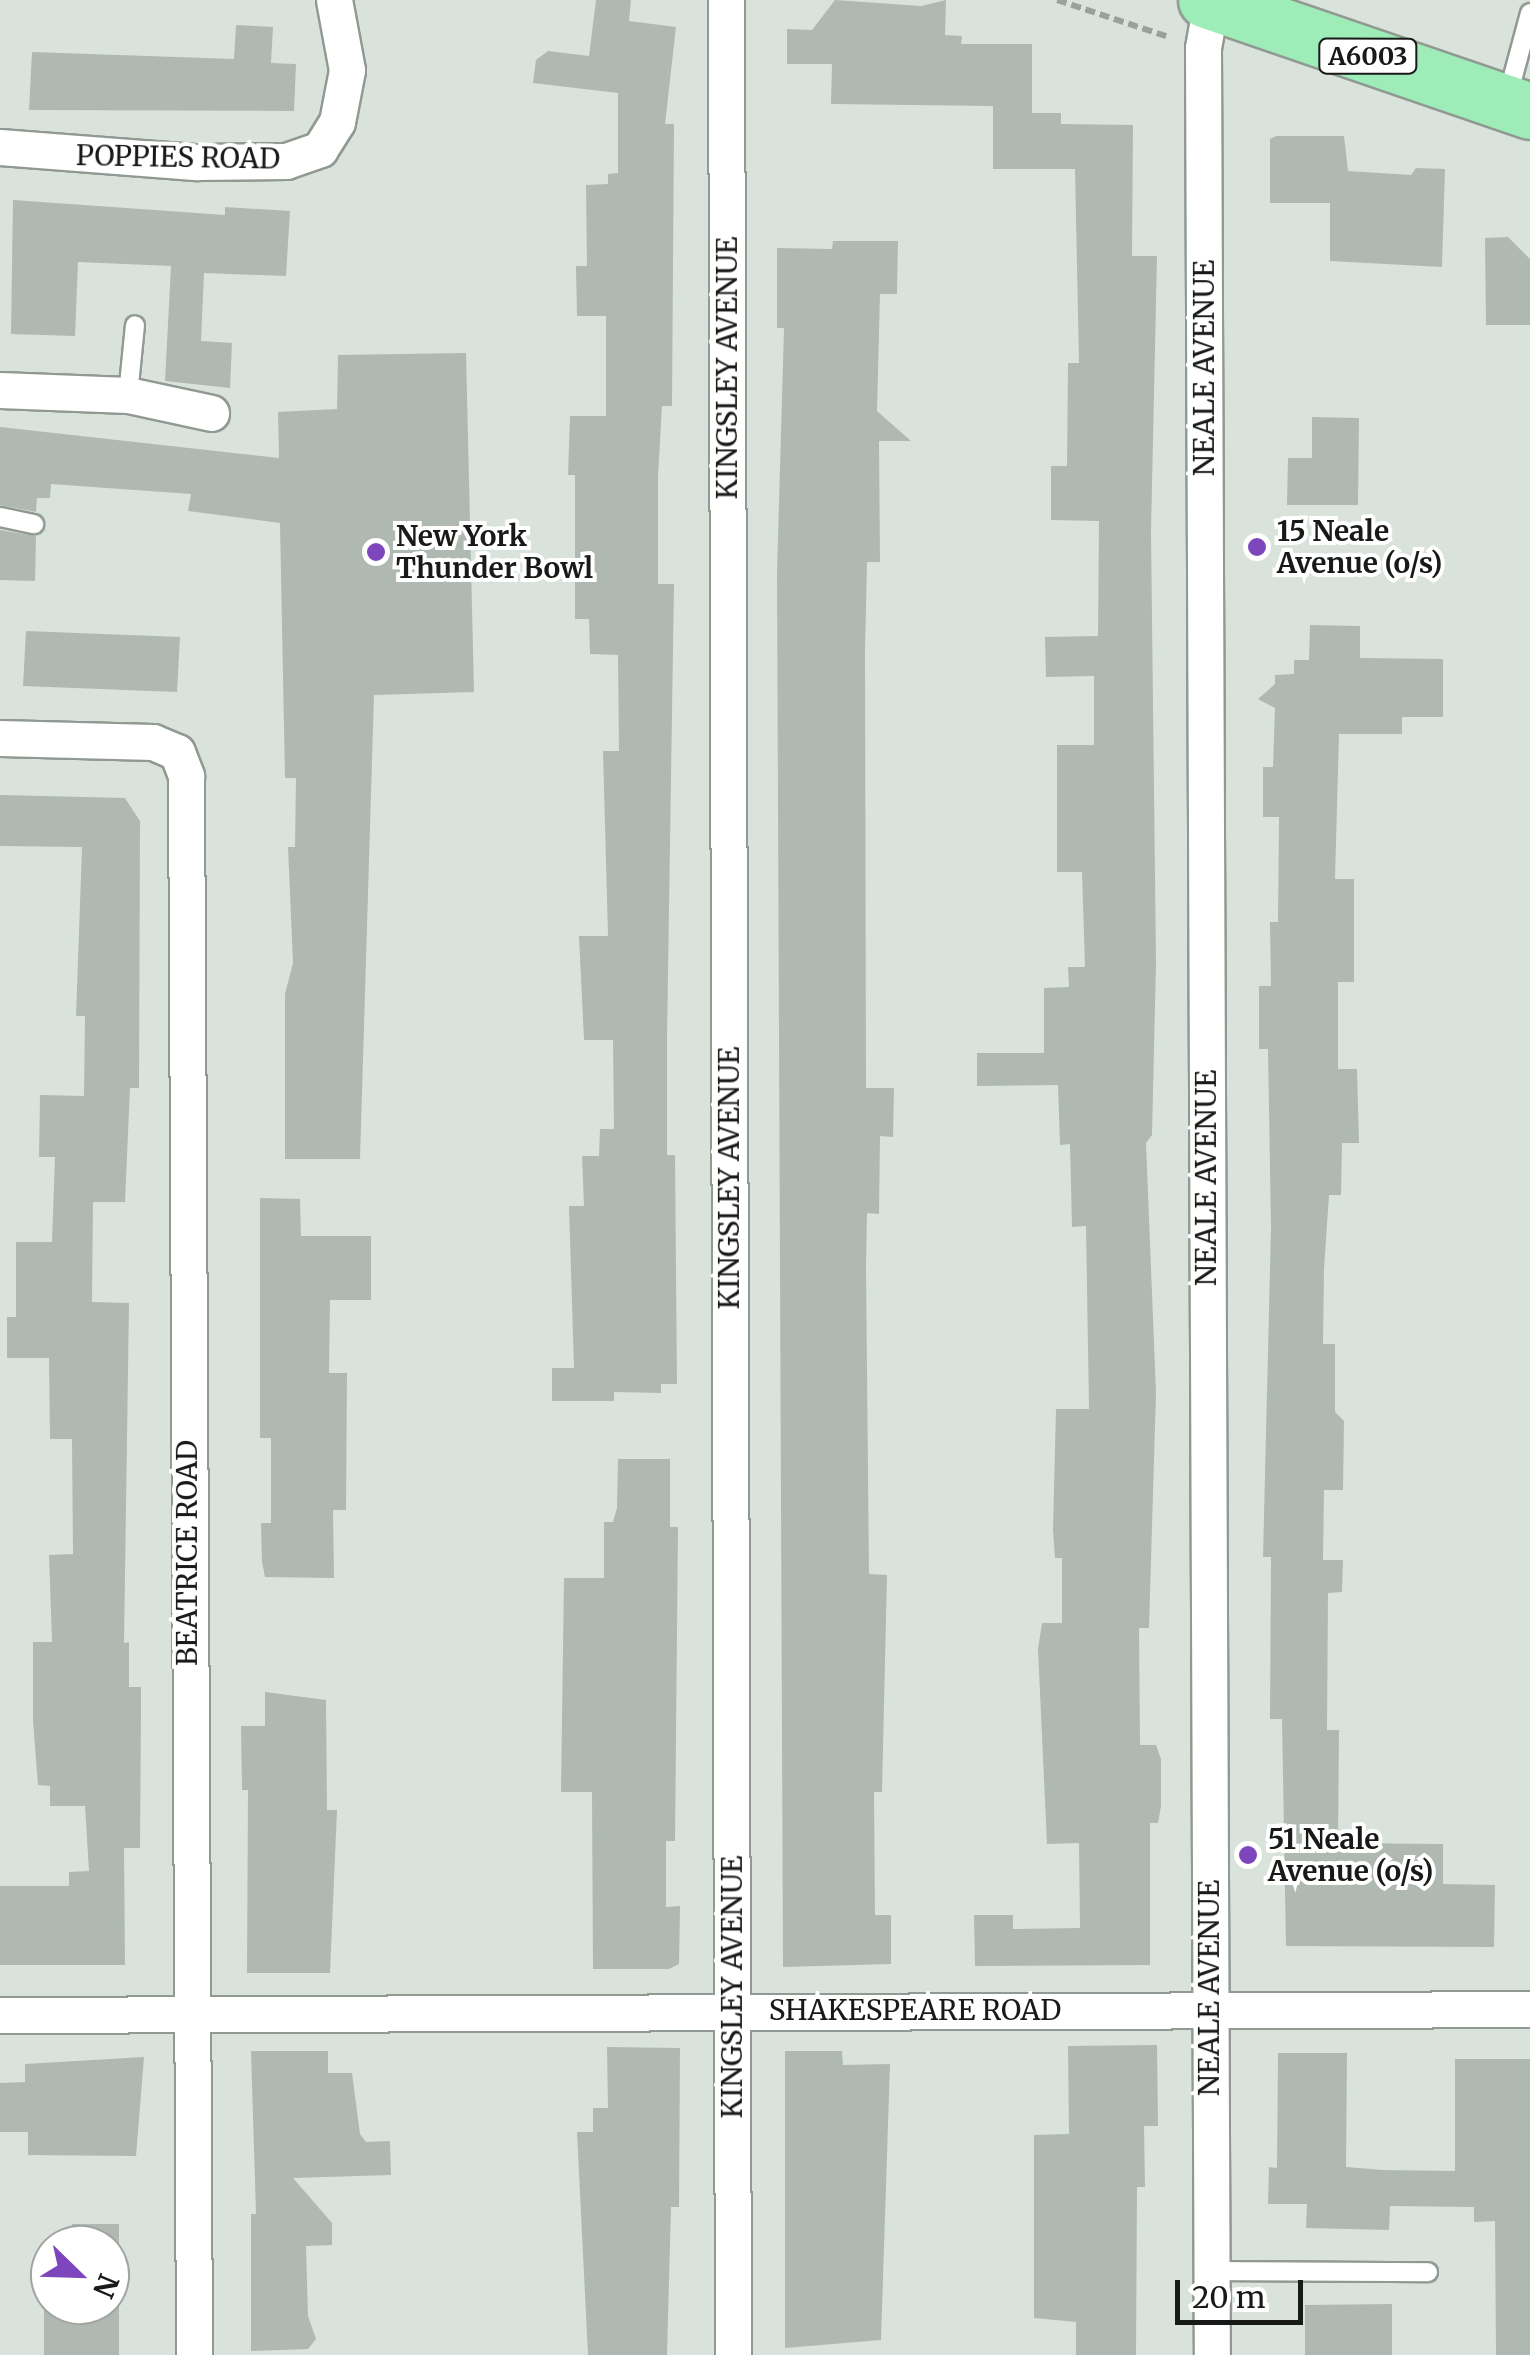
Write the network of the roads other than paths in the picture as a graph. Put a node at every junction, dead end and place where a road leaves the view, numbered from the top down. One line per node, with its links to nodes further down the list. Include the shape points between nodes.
1 (334, 0): 6 (street, POPPIES ROAD, via 347,70 336,122 320,149 286,161 197,162)
2 (726, 0): 15 (street, KINGSLEY AVENUE)
3 (1209, 1): 5 (main road, A6003); 16 (street, NEALE AVENUE, via 1203,30)
4 (1530, 13): 5 (lane)
5 (1518, 107)
6 (0, 146)
7 (135, 324): 9 (lane)
8 (0, 390): 9 (street)
9 (128, 395): 10 (street)
10 (212, 413)
11 (0, 517): 12 (lane)
12 (34, 524)
13 (0, 738): 18 (street, BEATRICE ROAD, via 153,742 177,752 186,776)
14 (1530, 2009): 16 (street, SHAKESPEARE ROAD)
15 (732, 2010): 16 (street, SHAKESPEARE ROAD); 18 (street, SHAKESPEARE ROAD); 22 (street, KINGSLEY AVENUE)
16 (1209, 2011): 19 (street, NEALE AVENUE)
17 (0, 2015): 18 (street, SHAKESPEARE ROAD)
18 (188, 2015): 21 (street, BEATRICE ROAD)
19 (1212, 2271): 20 (lane); 23 (street, NEALE AVENUE)
20 (1428, 2272)
21 (194, 2355)
22 (733, 2355)
23 (1212, 2355)

